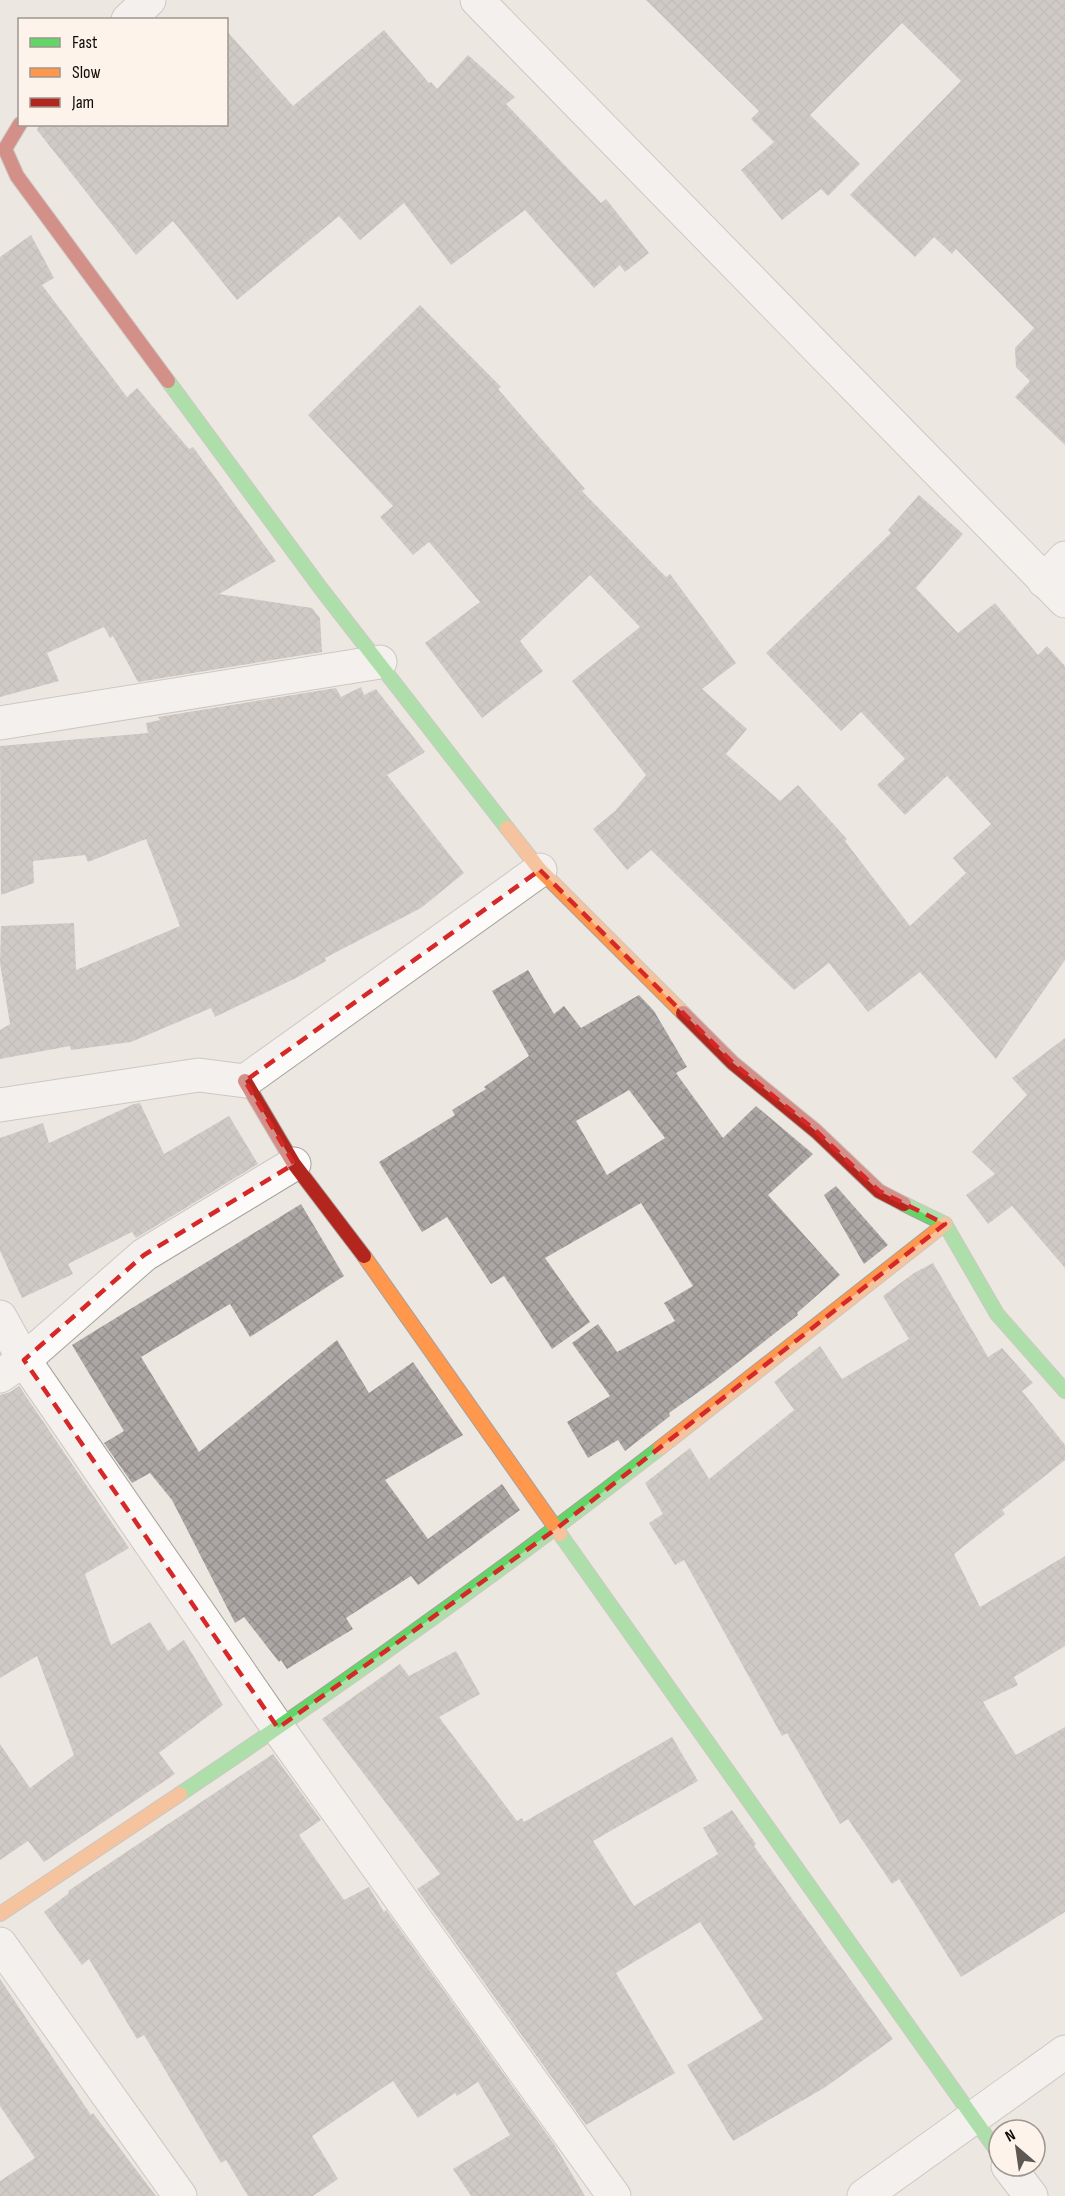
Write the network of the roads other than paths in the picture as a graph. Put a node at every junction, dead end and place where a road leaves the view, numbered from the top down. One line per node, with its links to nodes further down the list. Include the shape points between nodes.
1 (149, 0): 3 (street)
2 (477, 0): 5 (street)
3 (130, 18)
4 (19, 126): 6 (street, via 5,149 17,176 322,590)
5 (1058, 580)
6 (380, 662): 7 (street); 8 (street)
7 (0, 723)
8 (540, 870): 9 (street); 12 (street, via 733,1063 816,1131 879,1191)
9 (245, 1082): 10 (street, via 199,1075); 11 (street)
10 (0, 1105)
11 (294, 1164): 14 (street, via 144,1255); 16 (street, via 356,1245)
12 (945, 1224): 15 (street, via 998,1314); 16 (street)
13 (0, 1317): 14 (street)
14 (12, 1368): 17 (street)
15 (1065, 1391)
16 (556, 1529): 17 (street); 21 (street)
17 (278, 1728): 18 (street); 25 (street)
18 (0, 1914)
19 (0, 1944): 24 (street)
20 (1065, 2052): 21 (street)
21 (973, 2119): 22 (street); 26 (street)
22 (987, 2138)
23 (1017, 2178): 27 (street)
24 (180, 2196)
25 (614, 2196)
26 (864, 2196)
27 (1031, 2196)

